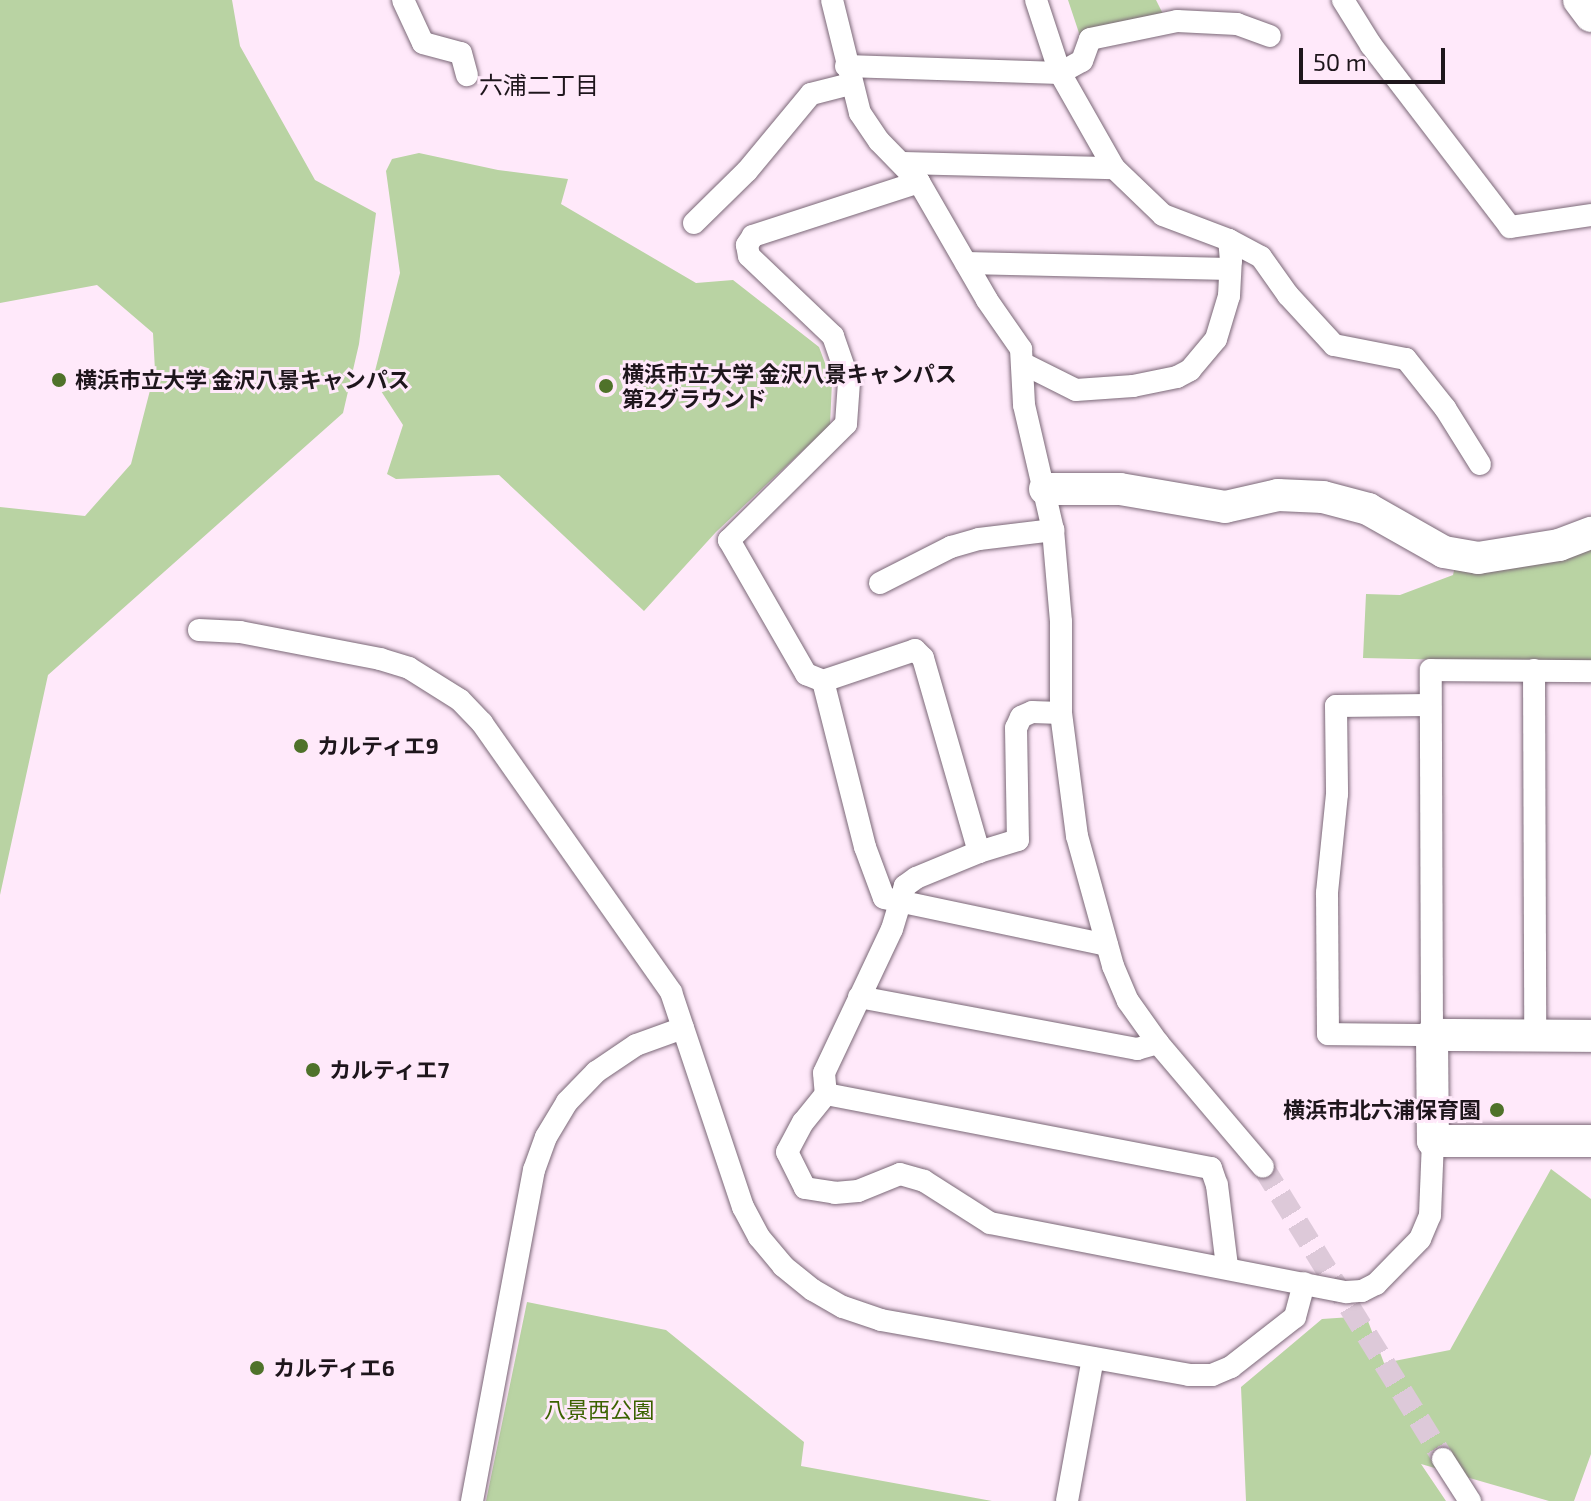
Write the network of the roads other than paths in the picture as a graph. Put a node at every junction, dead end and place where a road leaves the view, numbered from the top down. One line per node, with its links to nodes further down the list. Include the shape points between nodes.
1 (403, 0): 9 (street, via 423,43 461,53)
2 (832, 0): 10 (street)
3 (1036, 0): 8 (street)
4 (1343, 0): 14 (street, via 1371,45 1510,227)
5 (1579, 0): 6 (street)
6 (1591, 16)
7 (1270, 36): 8 (street, via 1237,24 1177,21 1090,39 1082,61)
8 (1060, 73): 10 (street); 12 (street)
9 (467, 75)
10 (848, 75): 11 (street, via 860,113 879,141); 15 (street, via 811,94 747,171)
11 (904, 163): 12 (street); 13 (street)
12 (1114, 168): 16 (street, via 1163,215)
13 (919, 182): 17 (street); 28 (street, via 753,236 747,245 749,256 833,336 849,382 846,424 729,540 806,674)
14 (1591, 215)
15 (694, 223)
16 (1229, 240): 18 (street); 20 (street, via 1261,257 1334,345 1406,359)
17 (966, 263): 18 (street); 19 (street, via 1021,349)
18 (1230, 269): 19 (street, via 1229,296 1216,339 1190,370 1177,377 1076,390)
19 (1022, 363): 21 (street, via 1024,405)
20 (1480, 464)
21 (1045, 489): 22 (street); 23 (street, via 1120,489 1225,507 1278,495 1323,497 1368,509 1444,552 1478,558 1559,545)
22 (1053, 530): 24 (street, via 951,547); 30 (street)
23 (1591, 533)
24 (880, 583)
25 (199, 630): 35 (street, via 380,659 409,668 460,700 482,723 671,992)
26 (1534, 670): 27 (street); 29 (street, via 1431,670); 37 (street)
27 (1591, 671)
28 (823, 681): 31 (street, via 915,650 923,658); 32 (street, via 865,847 884,898)
29 (1429, 705): 36 (street); 36 (street, via 1336,706 1337,794 1327,893 1328,1034)
30 (1061, 713): 31 (street, via 1021,717 1016,728 1018,840); 33 (street, via 1077,836)
31 (979, 852): 32 (street, via 916,878)
32 (900, 899): 33 (street); 34 (street, via 892,929)
33 (1107, 945): 39 (street, via 1128,1001)
34 (859, 997): 39 (street, via 1137,1049); 40 (street, via 824,1073)
35 (683, 1028): 46 (street, via 743,1207 759,1237 793,1274 843,1307 881,1320); 48 (street, via 636,1045 602,1067 567,1102 546,1137 534,1170)
36 (1432, 1035): 37 (street); 41 (street)
37 (1535, 1036): 38 (street)
38 (1591, 1036)
39 (1158, 1043): 43 (street)
40 (826, 1094): 44 (street, via 1211,1168); 44 (street, via 787,1152 807,1190 858,1191 900,1174 924,1181 990,1223)
41 (1433, 1141): 42 (street); 45 (street, via 1430,1215 1420,1239 1376,1284 1362,1291)
42 (1591, 1141)
43 (1263, 1167)
44 (1227, 1267): 45 (street)
45 (1304, 1283): 46 (street, via 1295,1317 1231,1367 1212,1375)
46 (1093, 1358): 49 (street)
47 (1443, 1459): 50 (street)
48 (472, 1501)
49 (1067, 1501)
50 (1470, 1501)

